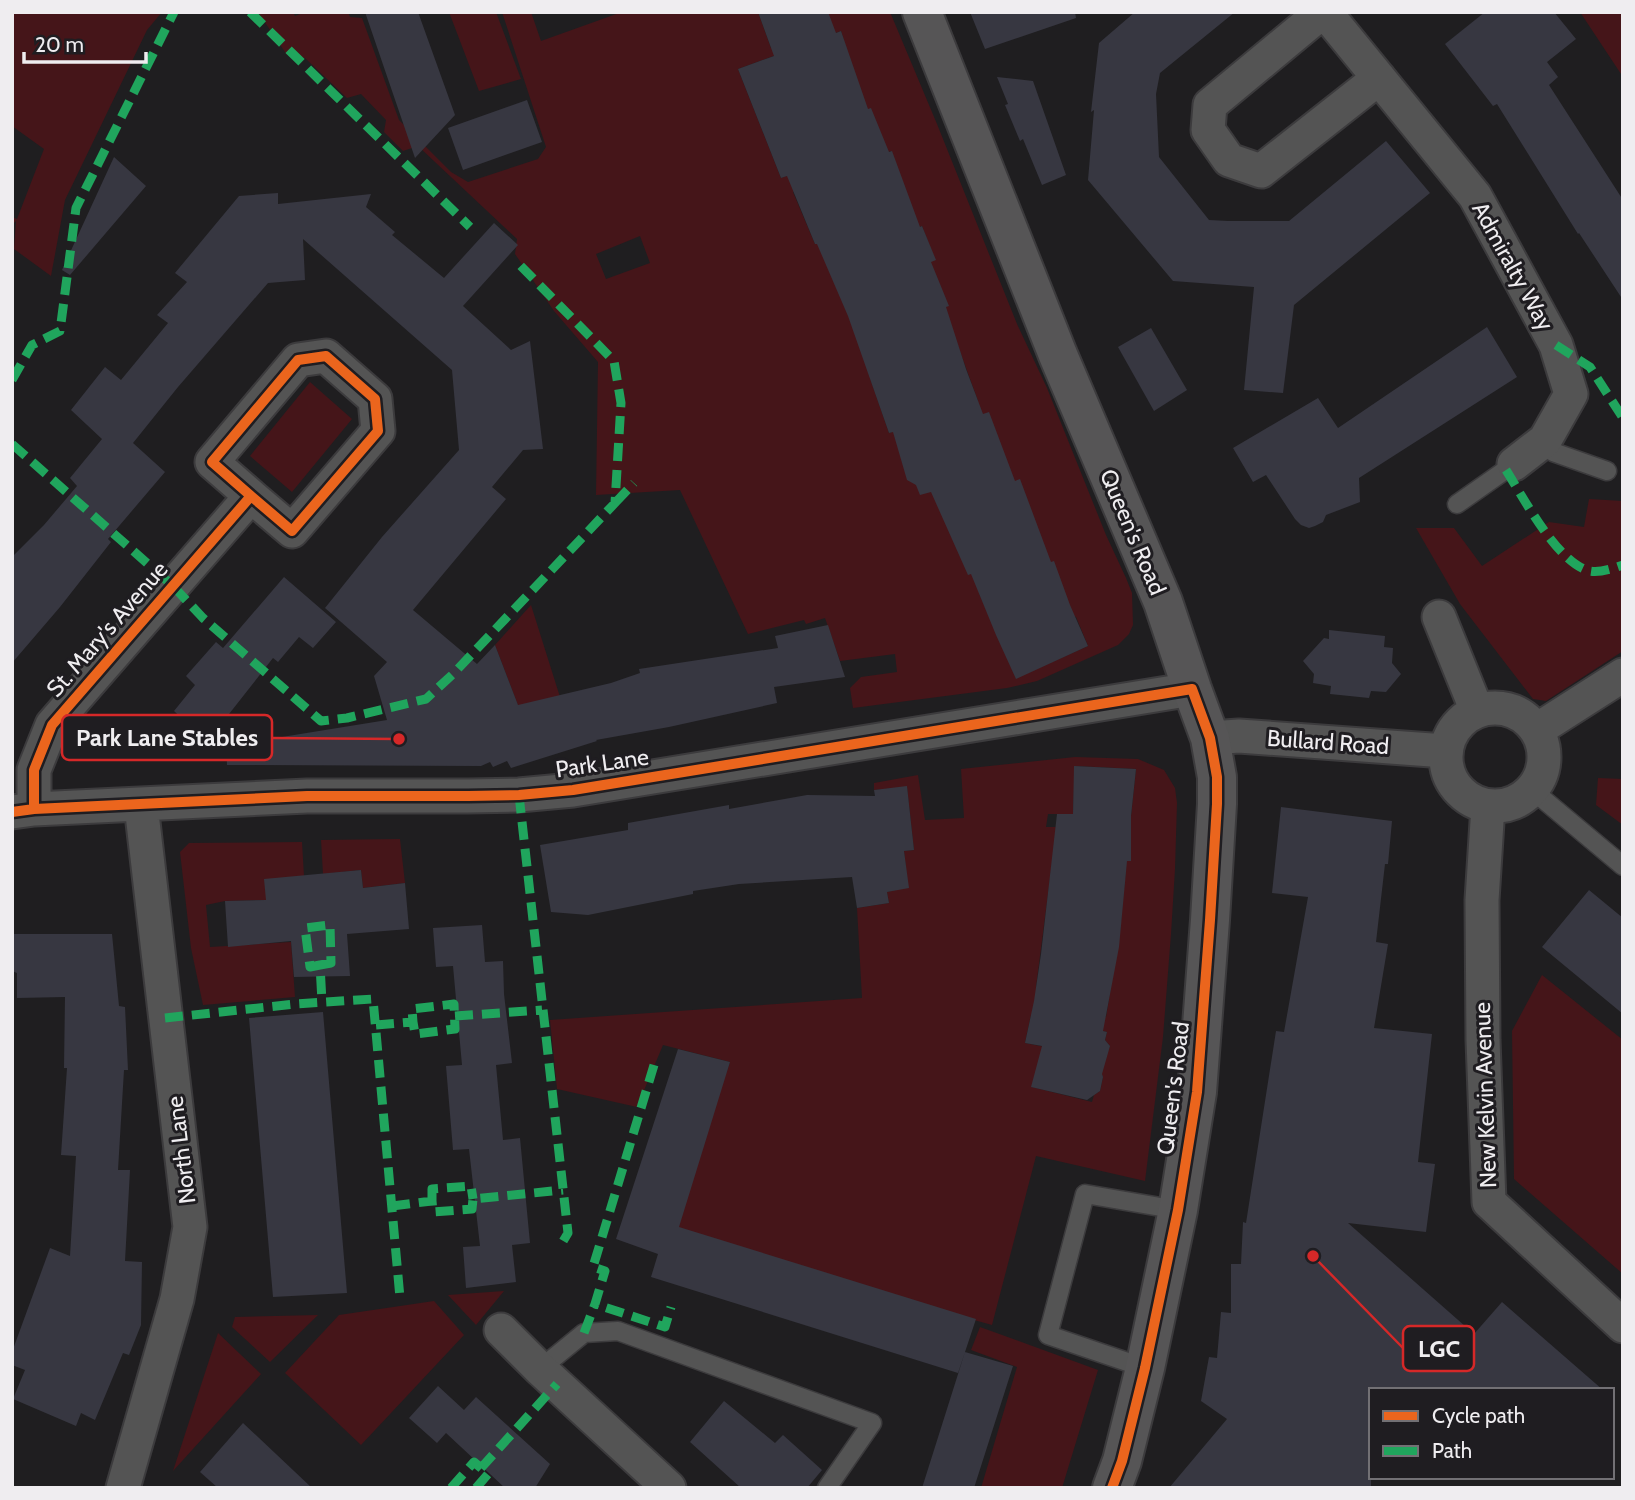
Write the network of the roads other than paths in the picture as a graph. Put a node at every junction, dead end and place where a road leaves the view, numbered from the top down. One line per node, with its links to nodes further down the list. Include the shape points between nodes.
1 (922, 12): 11 (main road, Queen's Road, via 1058,355 1163,602)
2 (1323, 12): 3 (street, Admiralty Way); 3 (street, Admiralty Way, via 1210,105 1208,130 1230,160 1261,171)
3 (1379, 78): 4 (street, Admiralty Way, via 1475,196 1556,345 1571,394)
4 (1545, 440): 5 (street, Admiralty Way); 6 (lane, via 1553,452)
5 (1514, 464): 8 (lane)
6 (1607, 471)
7 (251, 496): 7 (street, via 212,462 298,360 326,356 375,398 378,431 292,531); 19 (street, St. Mary's Avenue, via 52,726)
8 (1457, 504)
9 (1439, 617): 12 (street)
10 (1623, 675): 13 (street)
11 (1192, 690): 14 (main road, Queen's Road); 17 (street, Park Lane, via 573,790)
12 (1477, 711): 13 (street, via 1492,707 1510,710); 15 (street, via 1462,719)
13 (1537, 730): 16 (street, via 1545,757 1543,773)
14 (1210, 738): 15 (street, Bullard Road, via 1240,736); 21 (main road, Queen's Road, via 1217,777 1210,920 1197,1092)
15 (1445, 751): 18 (street, via 1456,788 1468,799)
16 (1531, 789): 18 (street, via 1515,803); 20 (lane)
17 (141, 805): 19 (street, Park Lane); 26 (street, North Lane, via 190,1227 177,1299)
18 (1488, 806): 22 (street, New Kelvin Avenue, via 1482,900 1489,1202)
19 (23, 810)
20 (1623, 866)
21 (1178, 1210): 24 (main road, Queen's Road); 24 (lane, via 1085,1194 1048,1335)
22 (1623, 1326)
23 (501, 1331): 25 (street)
24 (1145, 1367): 29 (main road, Queen's Road)
25 (540, 1369): 27 (street); 28 (lane, via 583,1333 618,1331 872,1423)
26 (123, 1488)
27 (670, 1488)
28 (827, 1488)
29 (1112, 1488)

